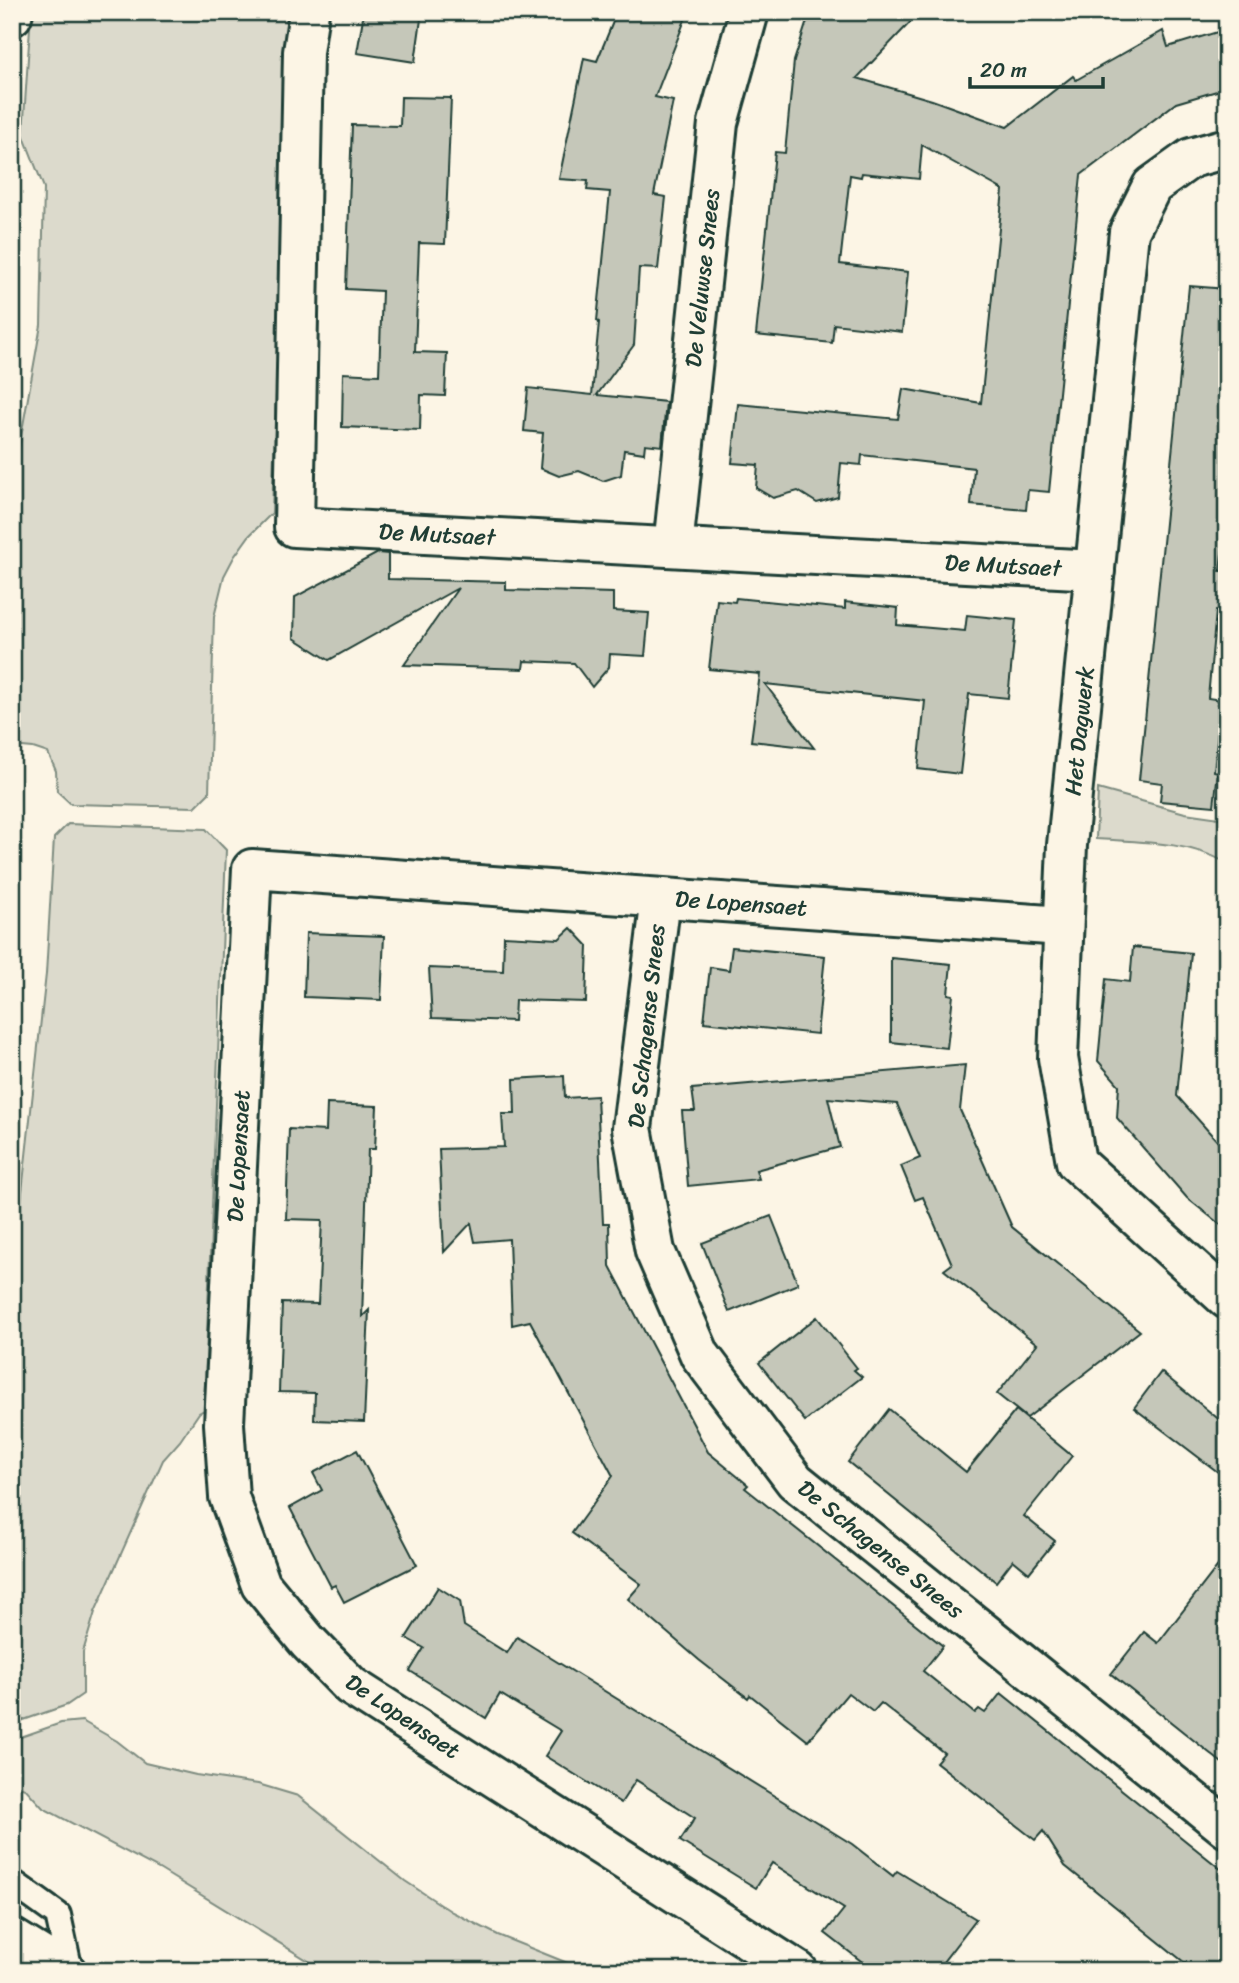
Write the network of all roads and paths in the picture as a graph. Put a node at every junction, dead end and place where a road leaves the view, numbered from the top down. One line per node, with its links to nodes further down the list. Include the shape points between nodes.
1 (309, 12): 4 (street, De Mutsaet, via 303,52 294,527)
2 (749, 12): 4 (street, De Veluwse Snees, via 718,123)
3 (1227, 148): 5 (street, Het Dagwerk, via 1191,158 1152,186 1129,232)
4 (673, 547): 5 (street, De Mutsaet)
5 (1095, 570): 7 (street, Het Dagwerk)
6 (661, 898): 7 (street, De Lopensaet); 9 (street, De Schagense Snees, via 632,1128 655,1251 700,1355 795,1481); 13 (street, De Lopensaet, via 253,869 224,1424 229,1497 261,1585 351,1686)
7 (1063, 926): 8 (street, Het Dagwerk, via 1058,1058 1076,1162)
8 (1227, 1299)
9 (1227, 1828)
10 (12, 1882): 12 (lane, via 58,1915)
11 (12, 1938): 12 (street)
12 (68, 1971)
13 (798, 1971)

